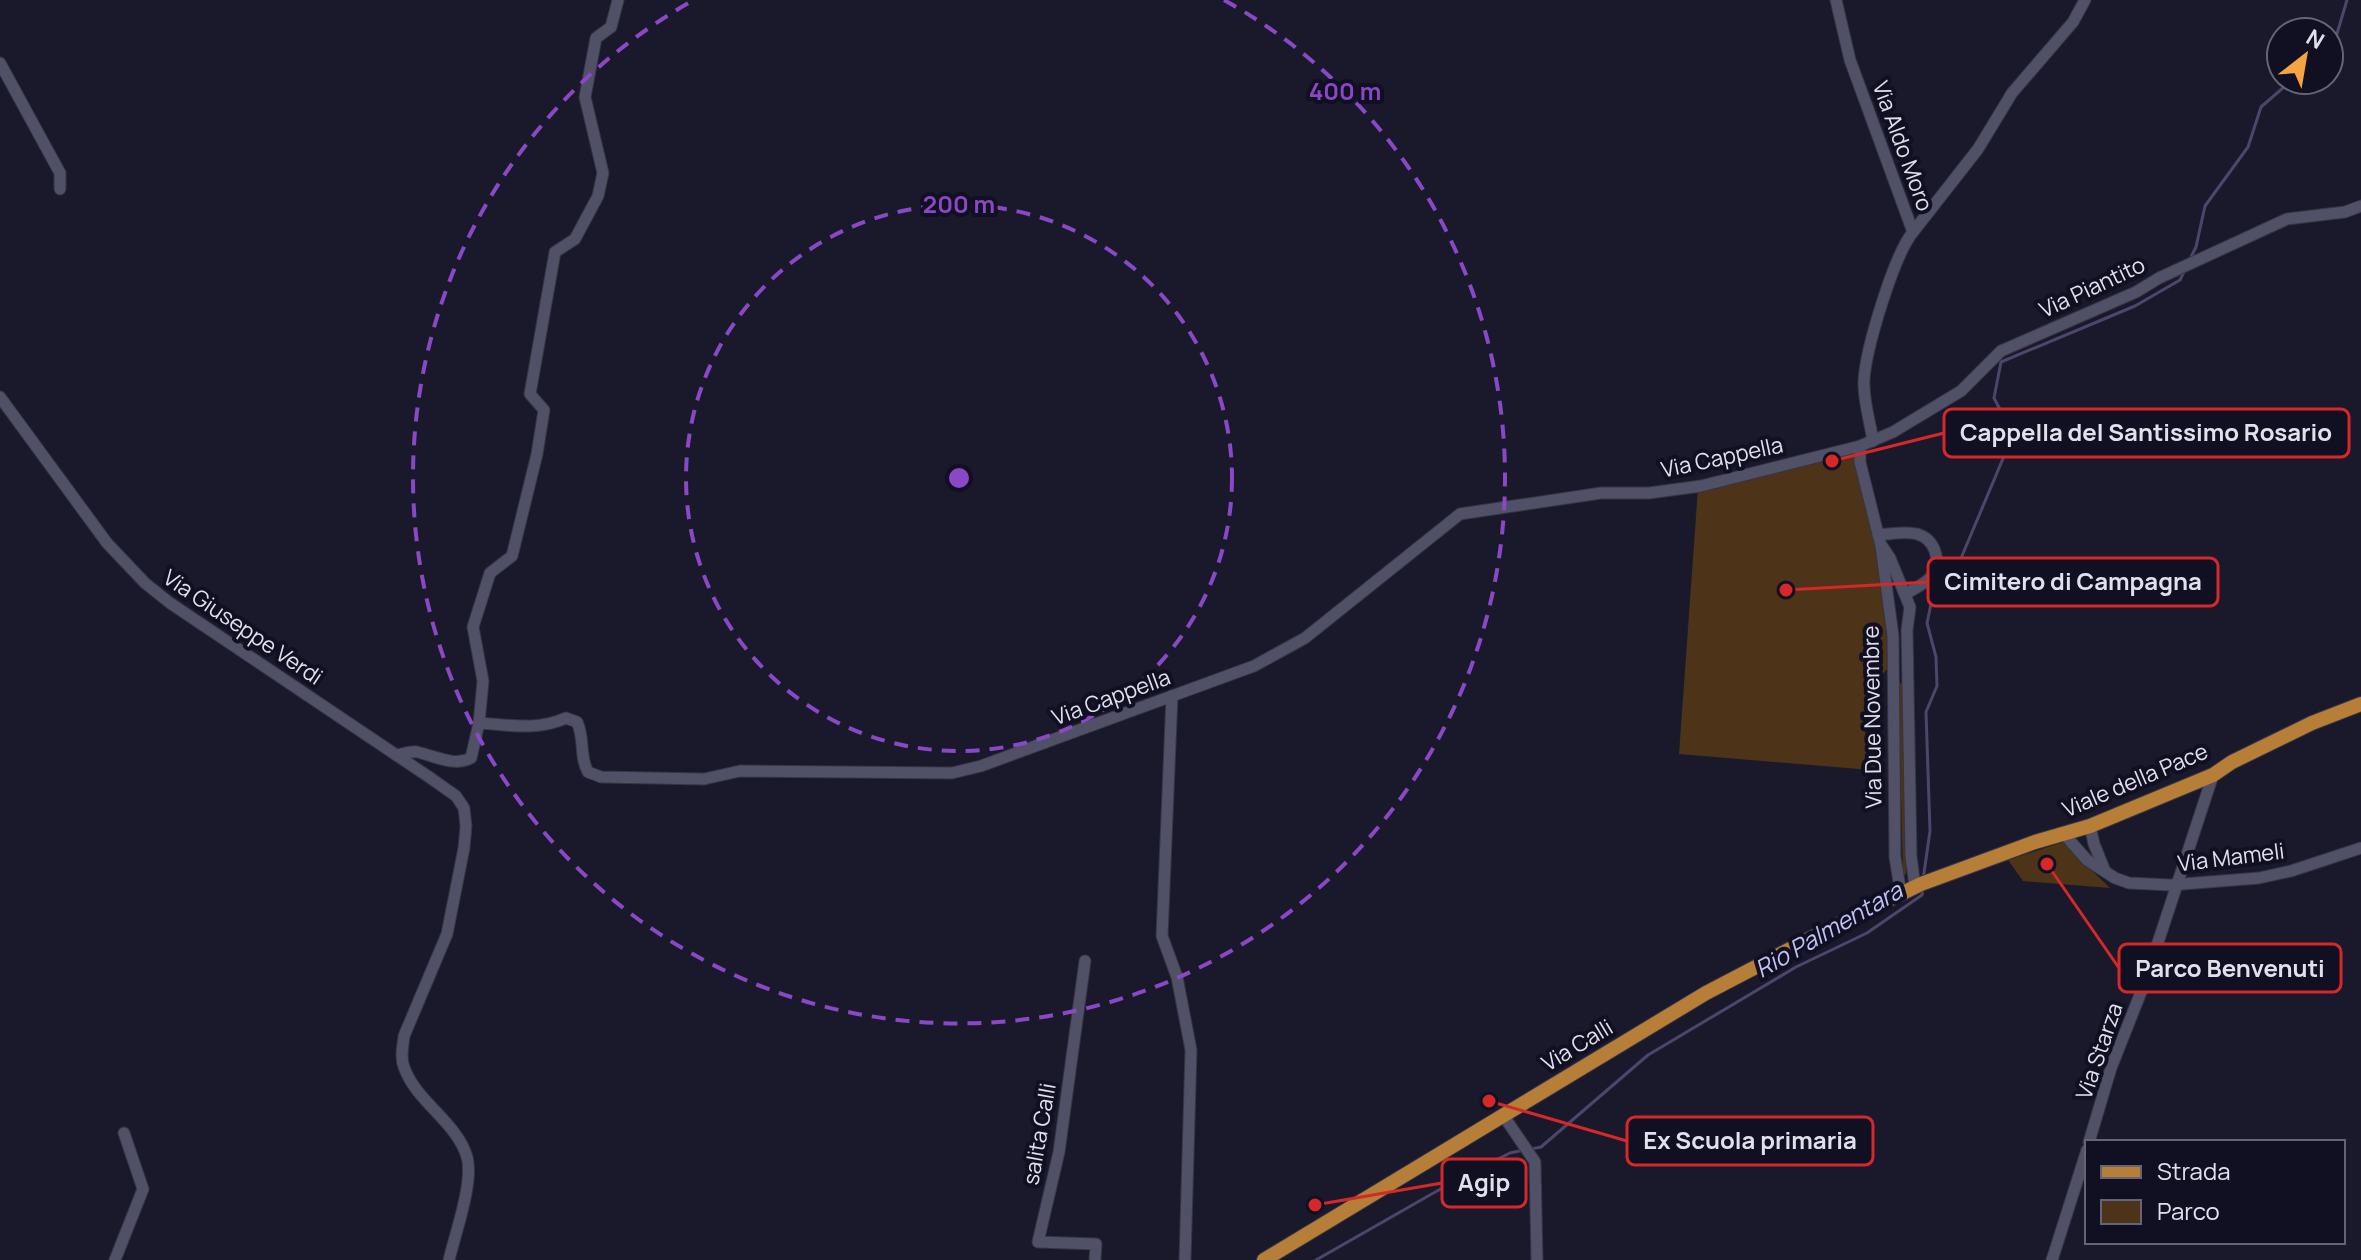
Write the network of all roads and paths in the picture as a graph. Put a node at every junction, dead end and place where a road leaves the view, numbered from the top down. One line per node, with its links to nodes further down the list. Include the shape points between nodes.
1 (618, 0): 15 (street, via 611,27 596,38 585,97 603,173 598,196 575,239 555,252 530,394 544,410 537,454 512,556 490,573 473,627 483,681)
2 (1836, 0): 7 (street, Via Aldo Moro, via 1850,60)
3 (2085, 0): 7 (street)
4 (0, 63): 5 (street, via 60,173)
5 (60, 189)
6 (2361, 206): 9 (street, Via Piantito, via 2287,219 2001,351 1961,391)
7 (1913, 232): 9 (street, Via Aldo Moro, via 1889,281 1866,367)
8 (0, 397): 16 (street, Via Giuseppe Verdi, via 107,543 145,583)
9 (1873, 441): 10 (street, Via Piantito)
10 (1860, 446): 11 (street, Via Due Novembre); 13 (street, Via Cappella, via 1701,486 1601,493 1460,514 1305,638 1254,666)
11 (1880, 540): 12 (street, Via Due Novembre); 12 (street, via 1915,534 1935,551 1931,577); 24 (street, Via Due Novembre, via 1894,649 1895,857)
12 (1905, 594): 23 (street, Via Due Novembre, via 1910,607 1911,856)
13 (1172, 696): 15 (street, Via Cappella, via 952,773 740,771 704,779 601,777 588,772 582,762 577,722 566,718 534,727); 33 (street, via 1162,936 1177,977 1191,1050)
14 (2361, 704): 17 (main road, Viale della Pace, via 2312,723)
15 (479, 723): 16 (street, via 471,758 464,762 414,751)
16 (396, 755): 31 (street, Via Giuseppe Verdi, via 456,796 466,826 447,934 404,1036 402,1054 412,1081 468,1160)
17 (2213, 775): 18 (main road, Viale della Pace); 22 (street, Via Starza)
18 (2090, 826): 19 (main road, Viale della Pace); 21 (street)
19 (2064, 834): 21 (street, Via Mameli); 23 (main road, Viale della Pace)
20 (2361, 848): 22 (street, Via Mameli, via 2259,878)
21 (2105, 872): 22 (street, Via Mameli, via 2129,883)
22 (2179, 884): 28 (street, Via Starza)
23 (1918, 885): 24 (main road, Via Calli)
24 (1901, 894): 26 (main road, Via Calli, via 1706,993)
25 (1085, 961): 32 (street, salita Calli, via 1059,1152 1038,1242 1096,1244)
26 (1503, 1115): 34 (main road, Via Calli); 35 (street, via 1535,1162)
27 (124, 1133): 30 (street, via 143,1189)
28 (2090, 1140)
29 (2085, 1156): 36 (street)
30 (115, 1260)
31 (449, 1260)
32 (1095, 1260)
33 (1185, 1260)
34 (1264, 1260)
35 (1537, 1260)
36 (2052, 1260)

